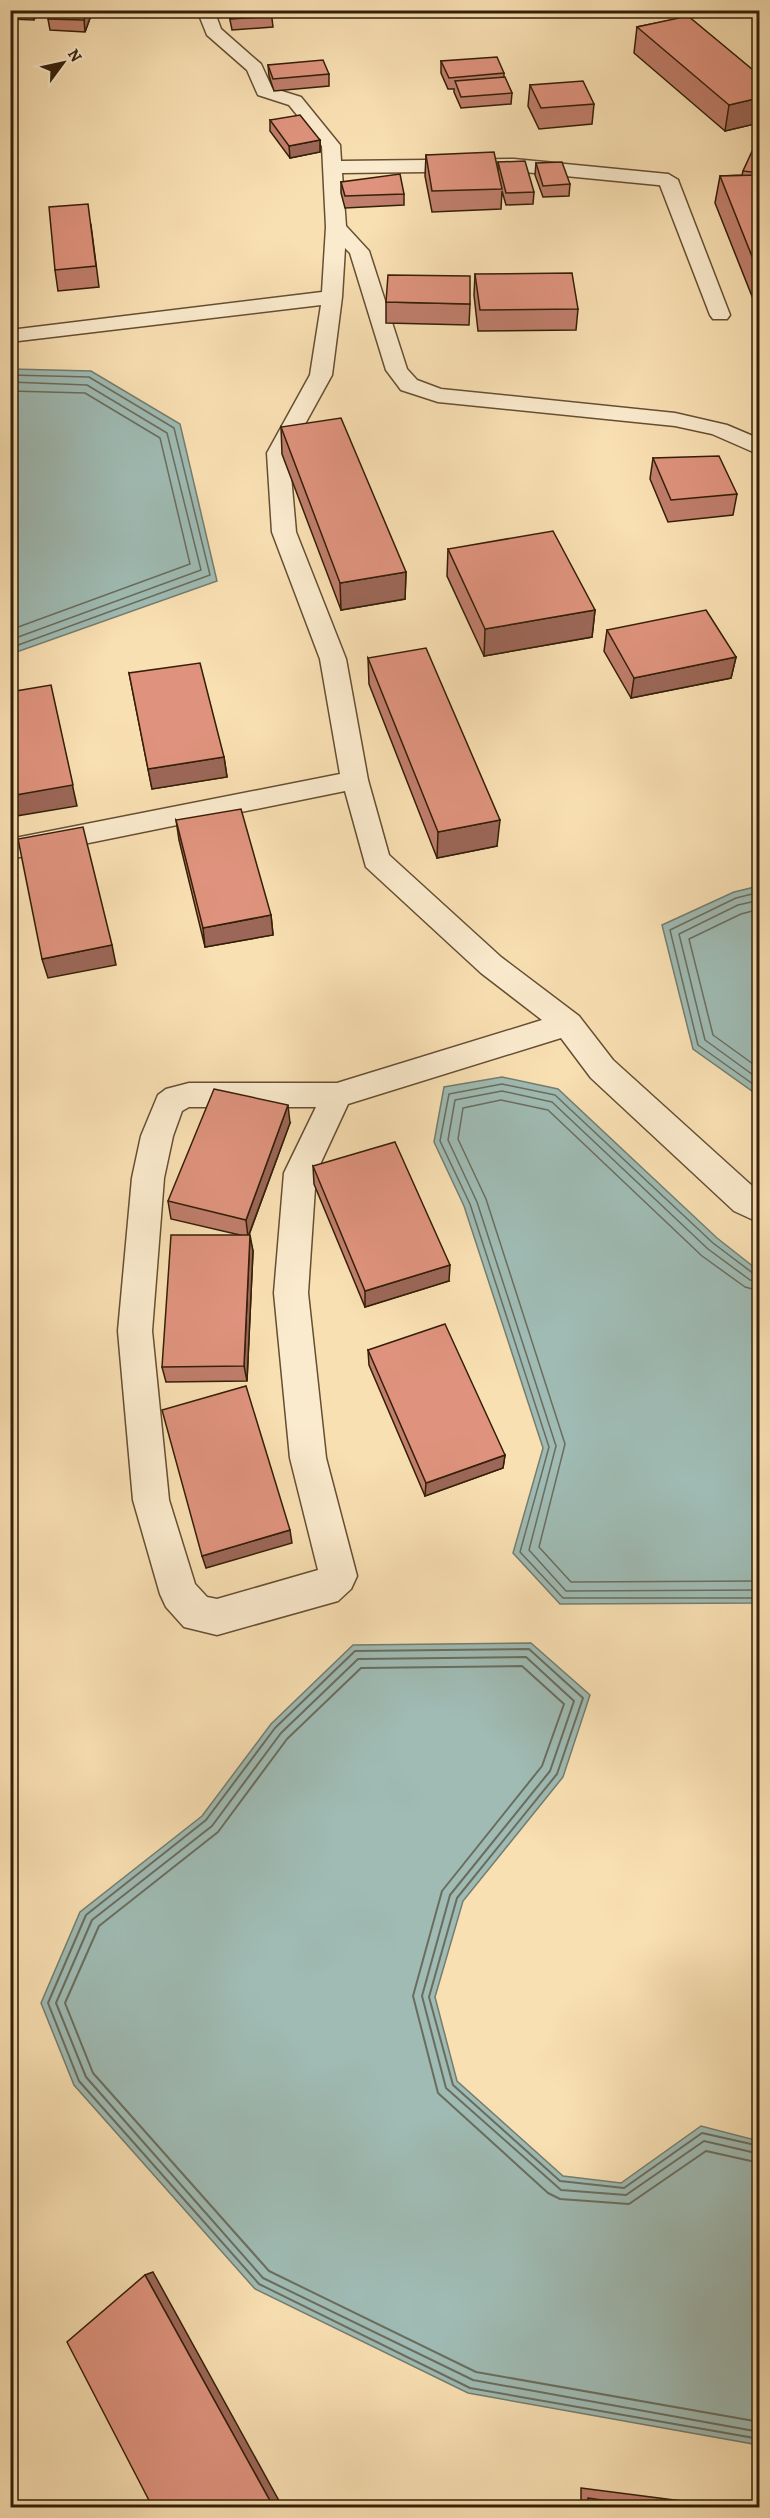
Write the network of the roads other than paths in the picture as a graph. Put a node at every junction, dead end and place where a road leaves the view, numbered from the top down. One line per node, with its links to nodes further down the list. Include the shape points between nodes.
1 (205, 10): 2 (street, via 213,31 255,68 264,91 296,101 331,145)
2 (332, 167): 3 (street); 5 (street, via 514,165 668,180)
3 (336, 227): 4 (street); 7 (street, via 359,251 390,352 409,385 438,395 630,414 697,425 737,436)
4 (332, 297): 6 (street); 8 (street, via 321,375 278,453 284,532 333,659)
5 (720, 315)
6 (10, 336)
7 (759, 448)
8 (355, 780): 9 (street); 10 (street, via 376,860 491,965)
9 (10, 849)
10 (568, 1024): 11 (street); 12 (street, via 602,1069)
11 (337, 1095): 11 (street, via 300,1173 291,1293 308,1458 338,1576 325,1588 217,1617 197,1614 179,1594 151,1500 135,1331 148,1178 158,1136 170,1104 189,1095)
12 (759, 1210)

